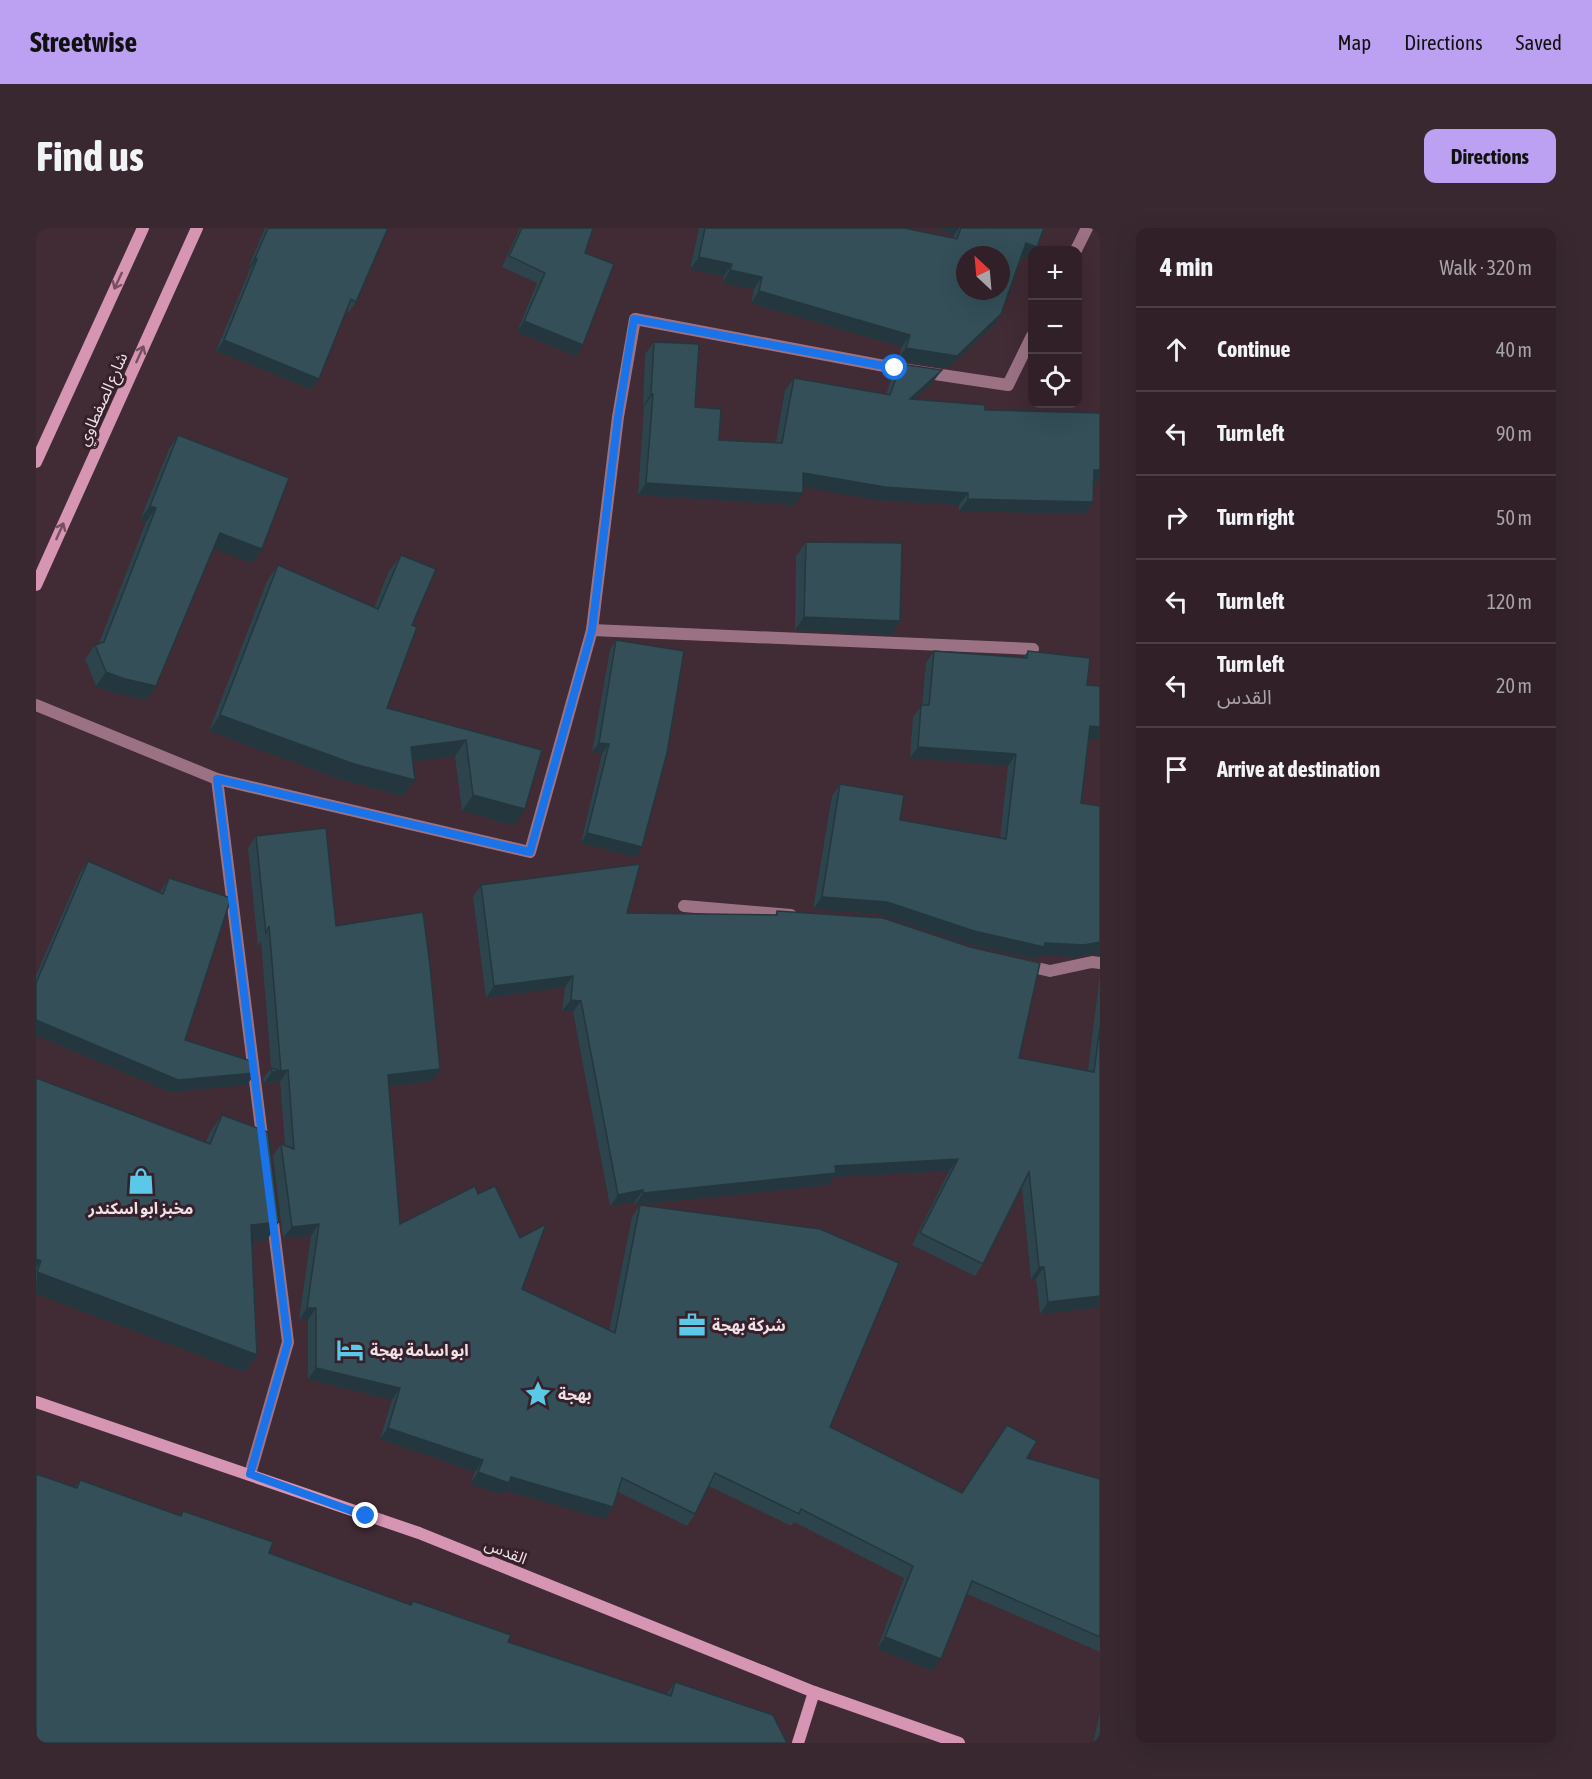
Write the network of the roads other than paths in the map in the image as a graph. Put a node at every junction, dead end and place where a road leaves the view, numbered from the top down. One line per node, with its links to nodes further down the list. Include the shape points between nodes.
1 (142, 228): 6 (main road, شارع الصفطاوي, one-way to 6)
2 (197, 228): 7 (main road, شارع الصفطاوي, one-way to 2)
3 (1087, 228): 4 (street)
4 (1078, 246)
5 (1028, 344): 8 (street, via 1008,385 634,319)
6 (36, 462)
7 (36, 585)
8 (592, 630): 9 (street); 11 (street, via 530,852)
9 (1033, 649)
10 (36, 705): 11 (street)
11 (217, 779): 16 (street)
12 (684, 906): 13 (street)
13 (808, 916)
14 (1007, 961): 15 (street, via 1050,971)
15 (1100, 963)
16 (264, 1154)
17 (270, 1201): 19 (street, via 288,1342)
18 (36, 1402): 19 (main road, القدس)
19 (250, 1474): 20 (main road, القدس, via 419,1533)
20 (814, 1692): 21 (main road); 22 (main road, القدس)
21 (798, 1743)
22 (959, 1743)

